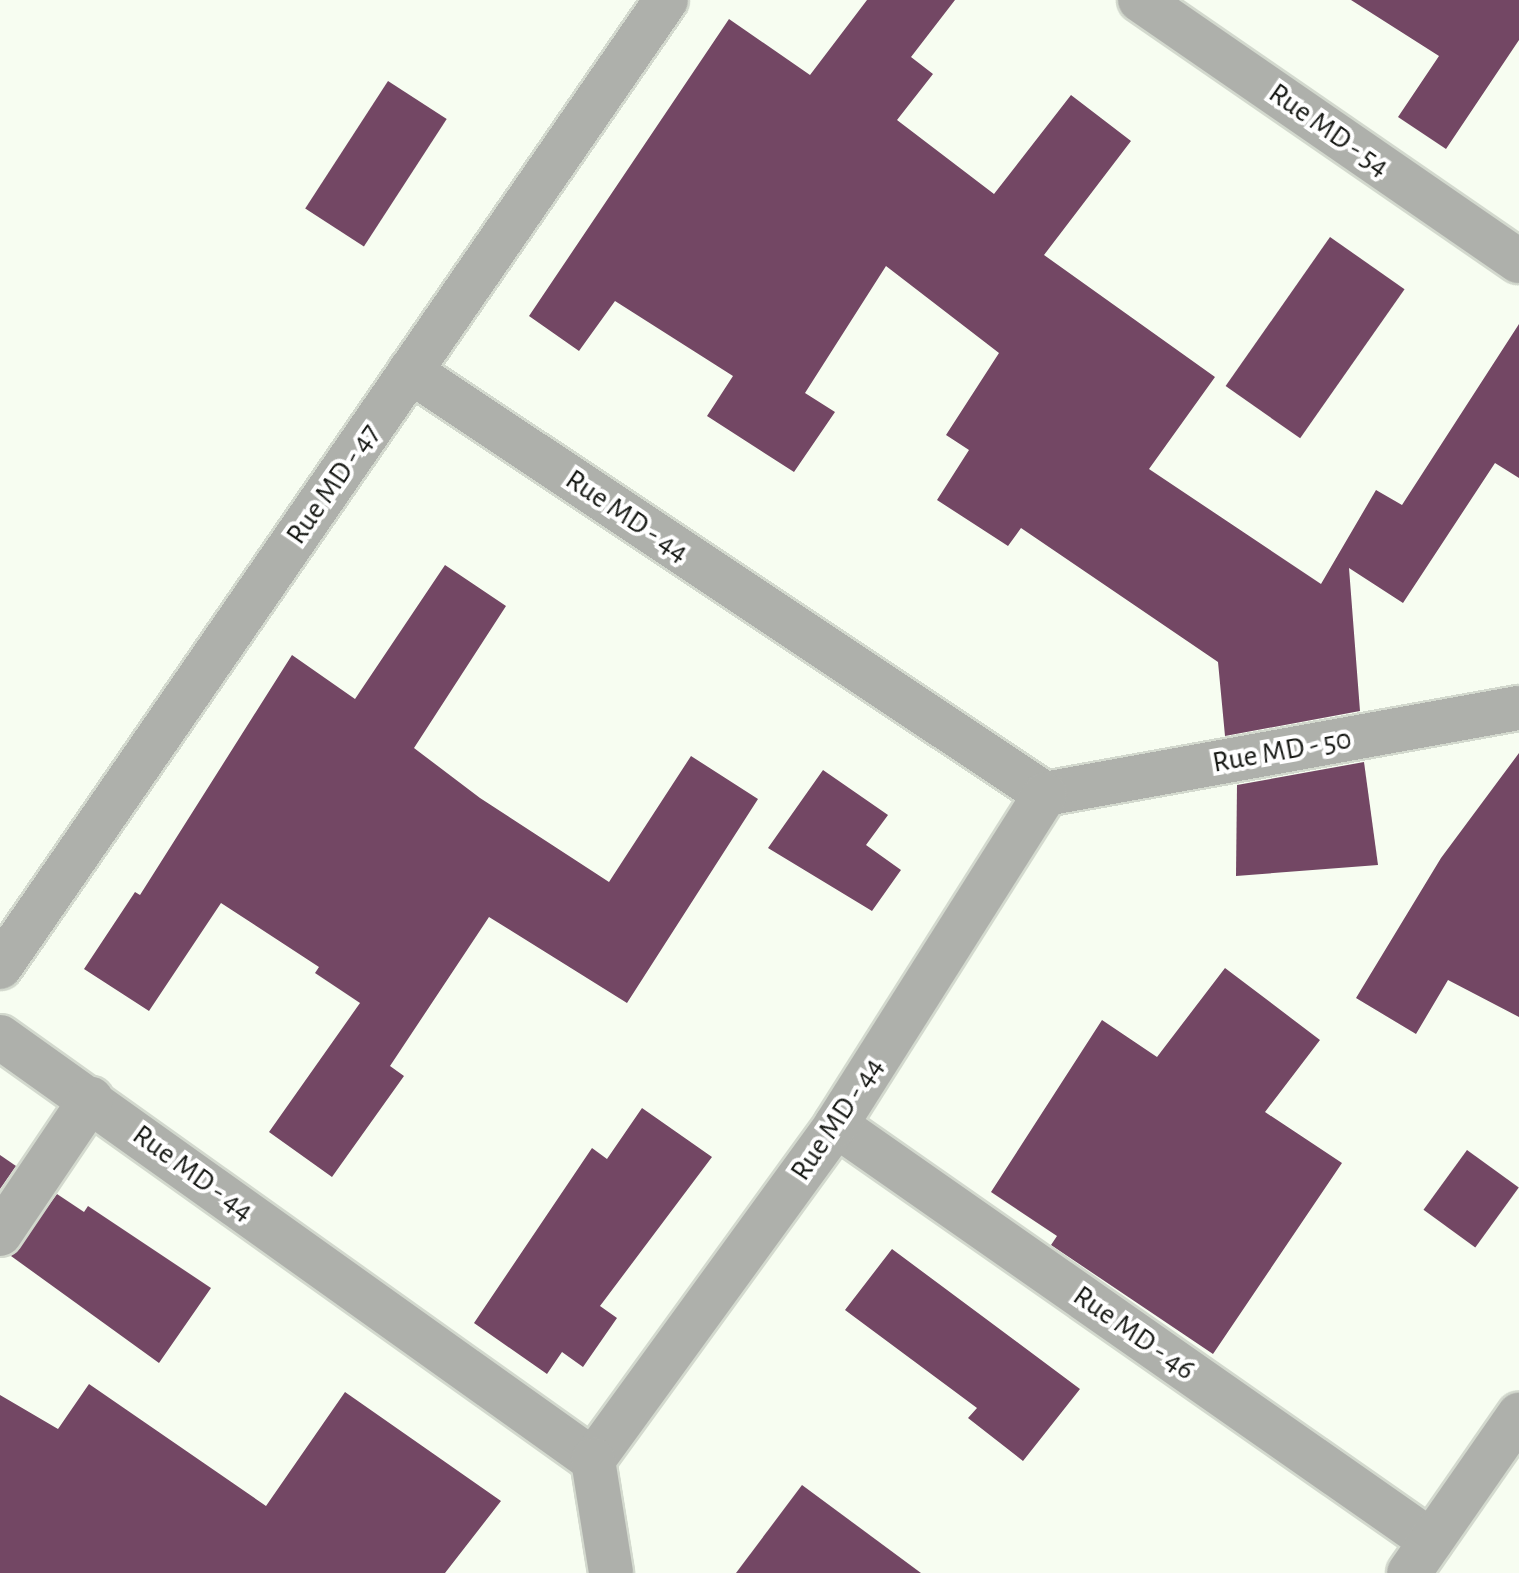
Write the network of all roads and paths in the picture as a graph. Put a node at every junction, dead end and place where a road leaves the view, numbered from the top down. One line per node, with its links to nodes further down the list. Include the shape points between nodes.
1 (666, 0): 4 (street, Rue MD - 47)
2 (1140, 0): 3 (street, Rue MD - 54)
3 (1519, 261)
4 (410, 371): 6 (street, Rue MD - 44); 7 (street, Rue MD - 47)
5 (1519, 708): 6 (street, Rue MD - 50)
6 (1045, 794): 10 (street, Rue MD - 44)
7 (0, 967)
8 (0, 1037): 9 (street, Rue MD - 44)
9 (91, 1099): 11 (street); 13 (street, Rue MD - 44)
10 (836, 1125): 13 (street, Rue MD - 44); 14 (street, Rue MD - 46)
11 (0, 1234)
12 (1519, 1415): 14 (street)
13 (593, 1460): 15 (street)
14 (1420, 1557)
15 (611, 1573)

